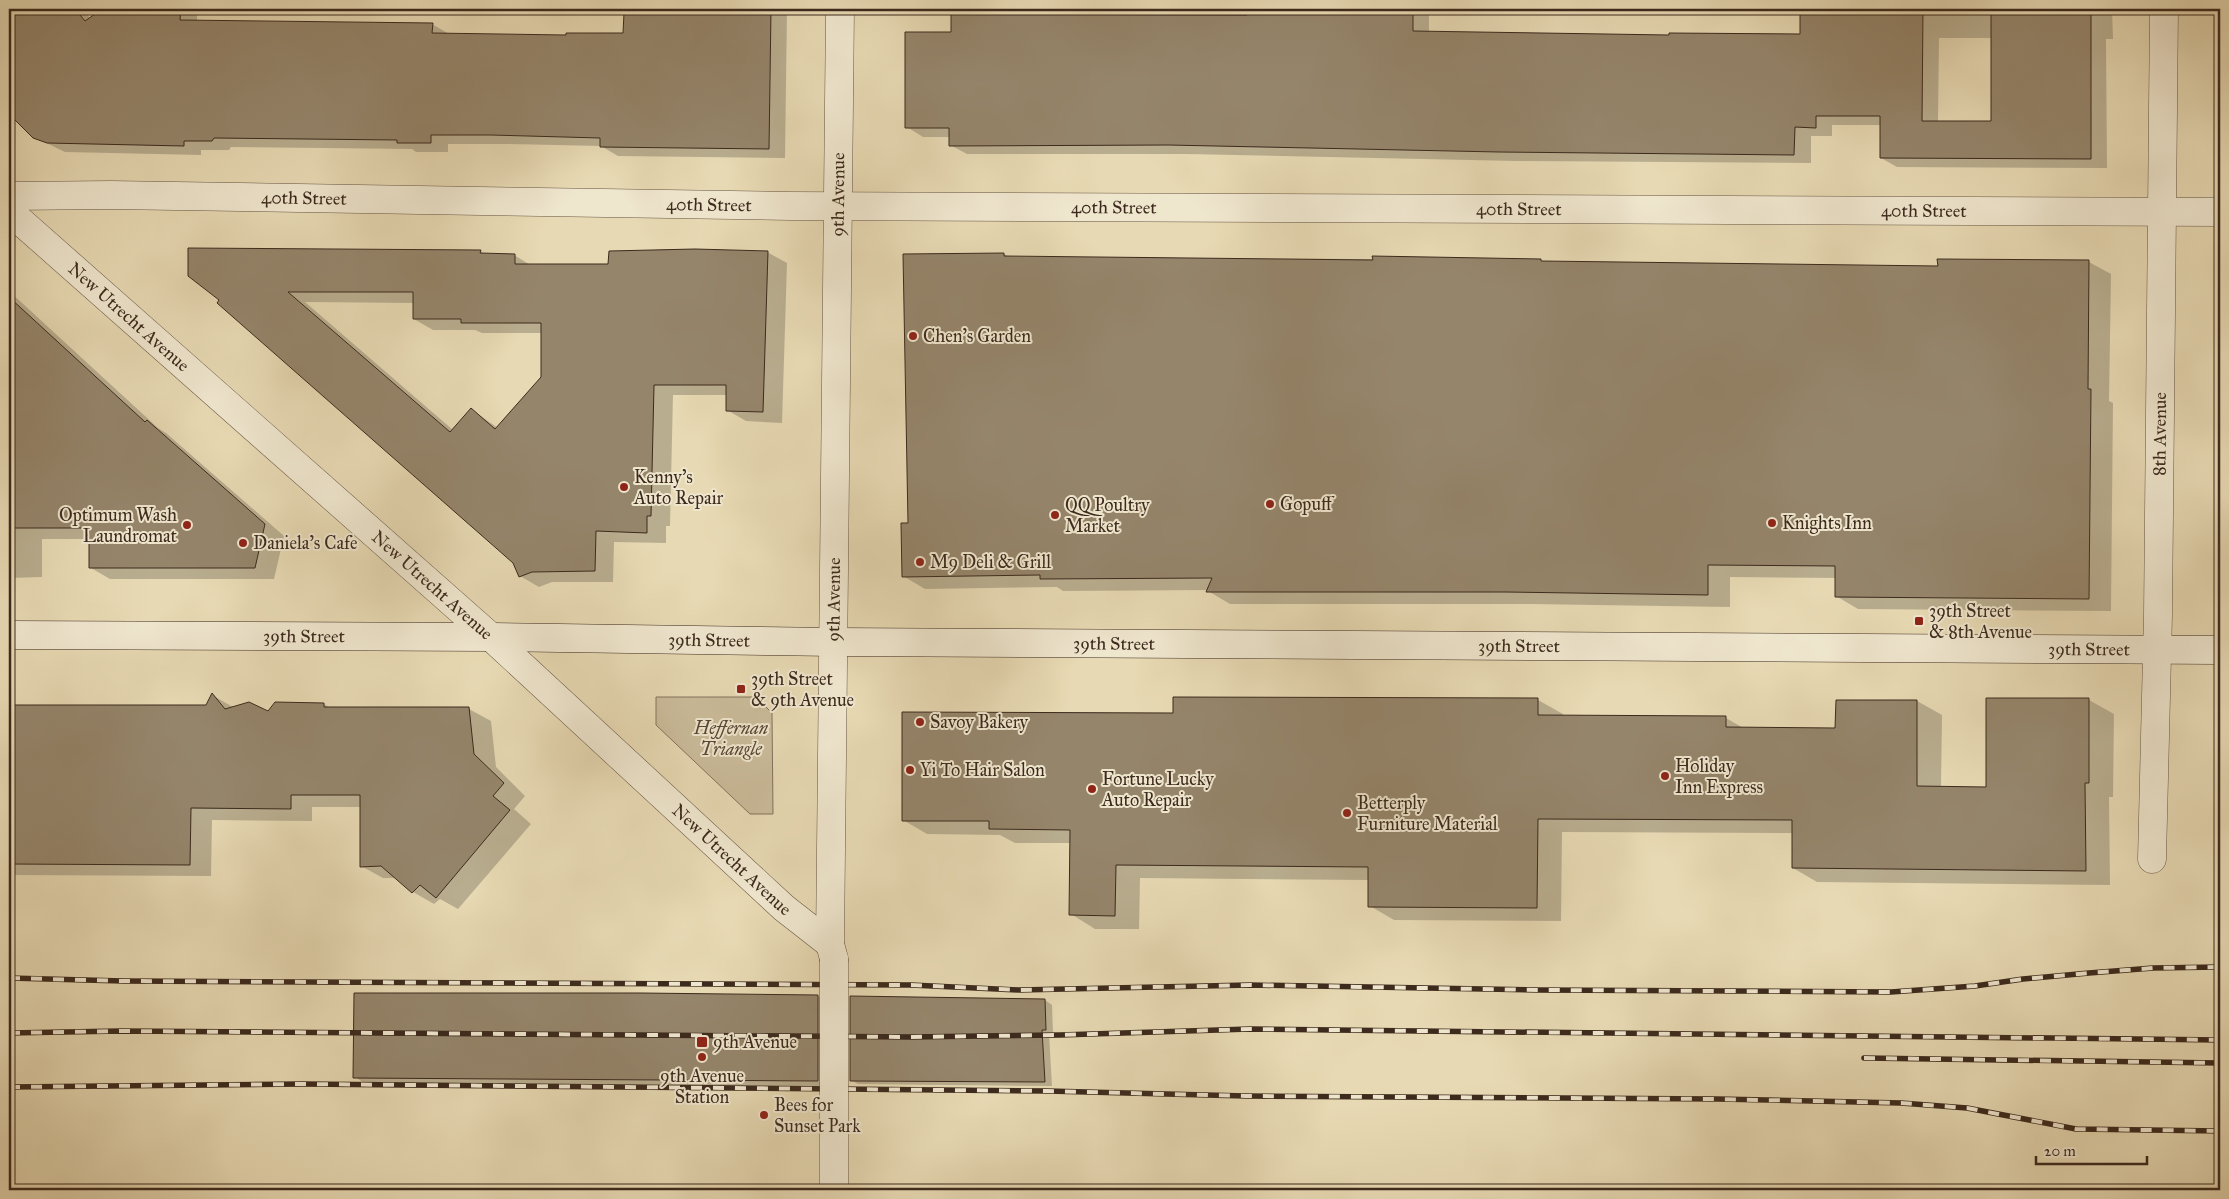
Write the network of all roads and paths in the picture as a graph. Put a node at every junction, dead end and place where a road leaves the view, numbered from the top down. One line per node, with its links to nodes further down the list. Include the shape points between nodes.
1 (840, 9): 4 (street, 9th Avenue)
2 (2164, 9): 6 (street, 8th Avenue)
3 (9, 196): 4 (street, 40th Street)
4 (839, 207): 6 (street, 40th Street); 10 (street, 9th Avenue)
5 (9, 211): 9 (street, New Utrecht Avenue)
6 (2163, 212): 7 (street, 40th Street); 11 (street, 8th Avenue)
7 (2220, 212)
8 (9, 635): 9 (street, 39th Street)
9 (491, 637): 10 (street, 39th Street); 14 (street, New Utrecht Avenue)
10 (834, 642): 11 (street, 39th Street); 14 (street, 9th Avenue)
11 (2158, 649): 12 (street, 39th Street); 13 (street, 8th Avenue)
12 (2220, 650)
13 (2152, 859)
14 (832, 952): 15 (street, 9th Avenue, bridge)
15 (834, 1190)

